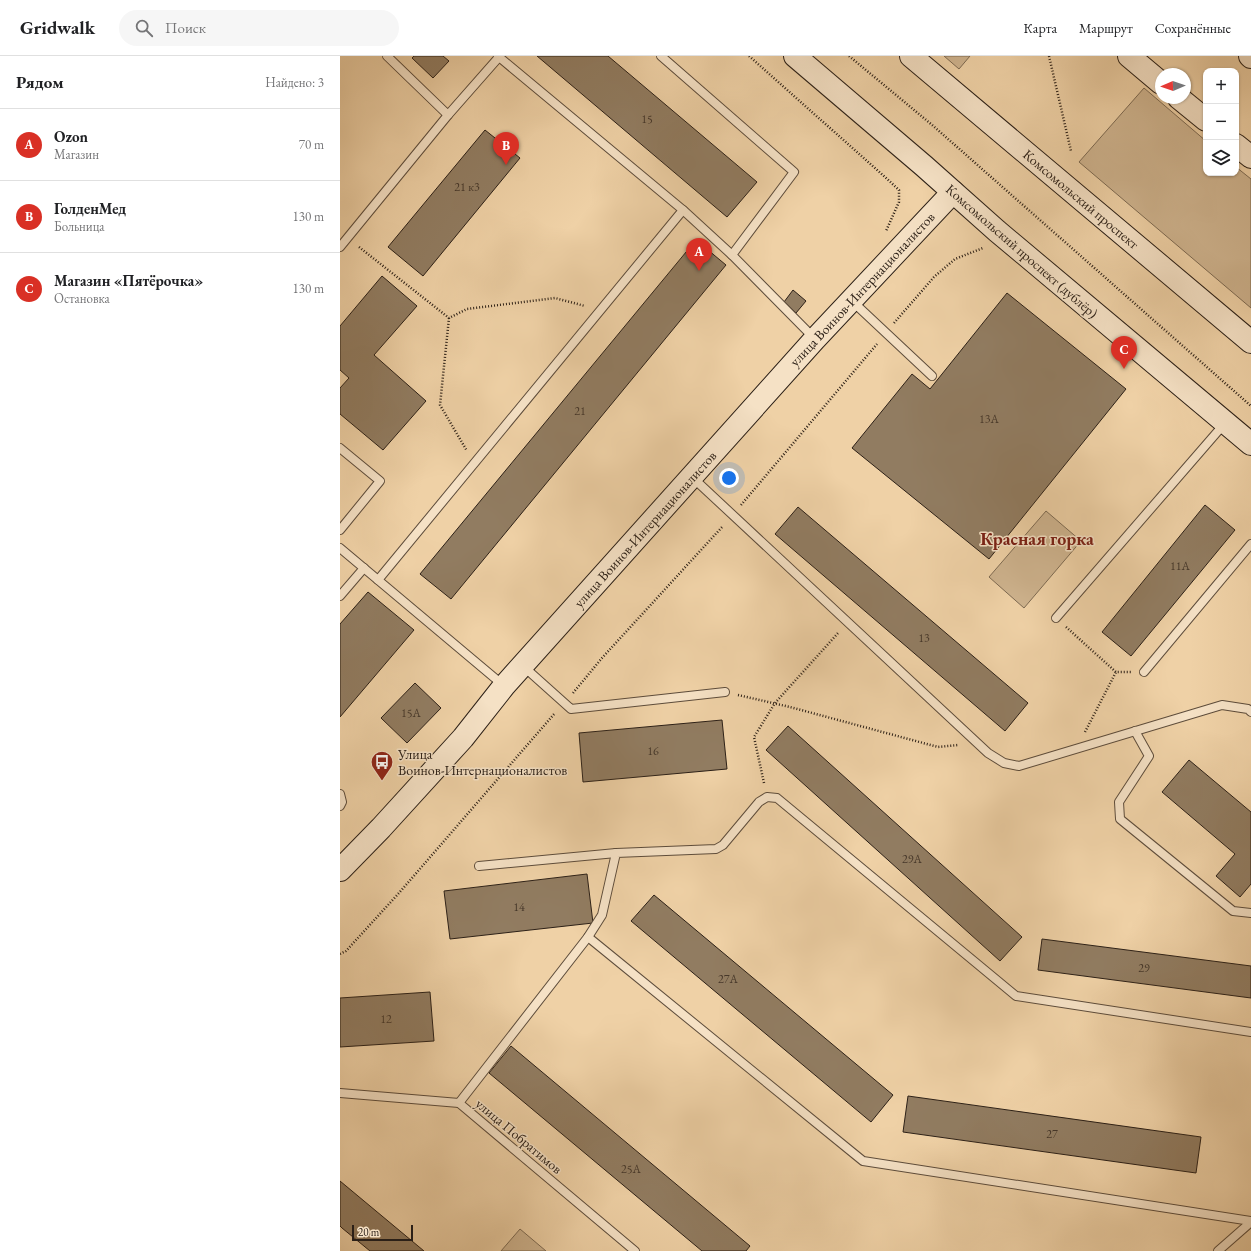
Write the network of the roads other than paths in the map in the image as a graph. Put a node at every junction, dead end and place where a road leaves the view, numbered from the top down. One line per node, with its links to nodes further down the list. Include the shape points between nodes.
1 (661, 56): 18 (lane, via 794,172)
2 (795, 56): 9 (main road, Комсомольский проспект (дублёр))
3 (815, 56): 9 (main road)
4 (911, 56): 21 (main road, Комсомольский проспект)
5 (1129, 56): 8 (main road)
6 (389, 57): 11 (lane)
7 (499, 57): 11 (lane); 16 (lane)
8 (1155, 78)
9 (848, 102): 15 (main road, Комсомольский проспект (дублёр))
10 (1186, 104): 12 (main road)
11 (448, 115): 17 (lane)
12 (1203, 118)
13 (1239, 147): 14 (main road)
14 (1251, 157)
15 (953, 192): 19 (main road, улица Воинов-Интернационалистов); 23 (main road, Комсомольский проспект (дублёр))
16 (683, 210): 18 (lane); 31 (lane)
17 (340, 246)
18 (732, 255): 20 (lane)
19 (851, 300): 20 (main road, улица Воинов-Интернационалистов); 22 (lane)
20 (815, 339): 26 (main road, улица Воинов-Интернационалистов)
21 (1251, 342)
22 (932, 376)
23 (1225, 423): 24 (main road, Комсомольский проспект (дублёр)); 33 (lane)
24 (1251, 444)
25 (340, 448): 27 (lane, via 380,481)
26 (691, 477): 34 (main road, улица Воинов-Интернационалистов); 39 (lane, via 978,743 1004,763 1020,766)
27 (340, 530)
28 (1251, 544): 35 (lane)
29 (340, 548): 30 (lane)
30 (364, 568): 31 (lane); 32 (lane)
31 (378, 580): 36 (lane)
32 (340, 596)
33 (1056, 618)
34 (523, 666): 36 (main road, улица Воинов-Интернационалистов); 37 (lane, via 571,709)
35 (1144, 672)
36 (504, 686): 44 (main road, улица Воинов-Интернационалистов, via 463,738)
37 (726, 692)
38 (1251, 712): 39 (lane, via 1248,709 1222,705)
39 (1135, 731): 45 (lane, via 1149,756 1119,802 1120,819 1233,911)
40 (340, 794): 41 (lane)
41 (340, 806)
42 (616, 853): 43 (lane); 46 (lane, via 602,915); 47 (lane, via 716,849 723,845 759,802 767,797 777,798 1016,996)
43 (479, 866)
44 (340, 870)
45 (1251, 913)
46 (588, 937): 49 (lane); 50 (lane, via 863,1161)
47 (1251, 1032)
48 (340, 1093): 49 (lane, улица Побратимов)
49 (459, 1103): 51 (lane, улица Побратимов)
50 (1251, 1222): 52 (lane)
51 (635, 1251)
52 (1218, 1251)

